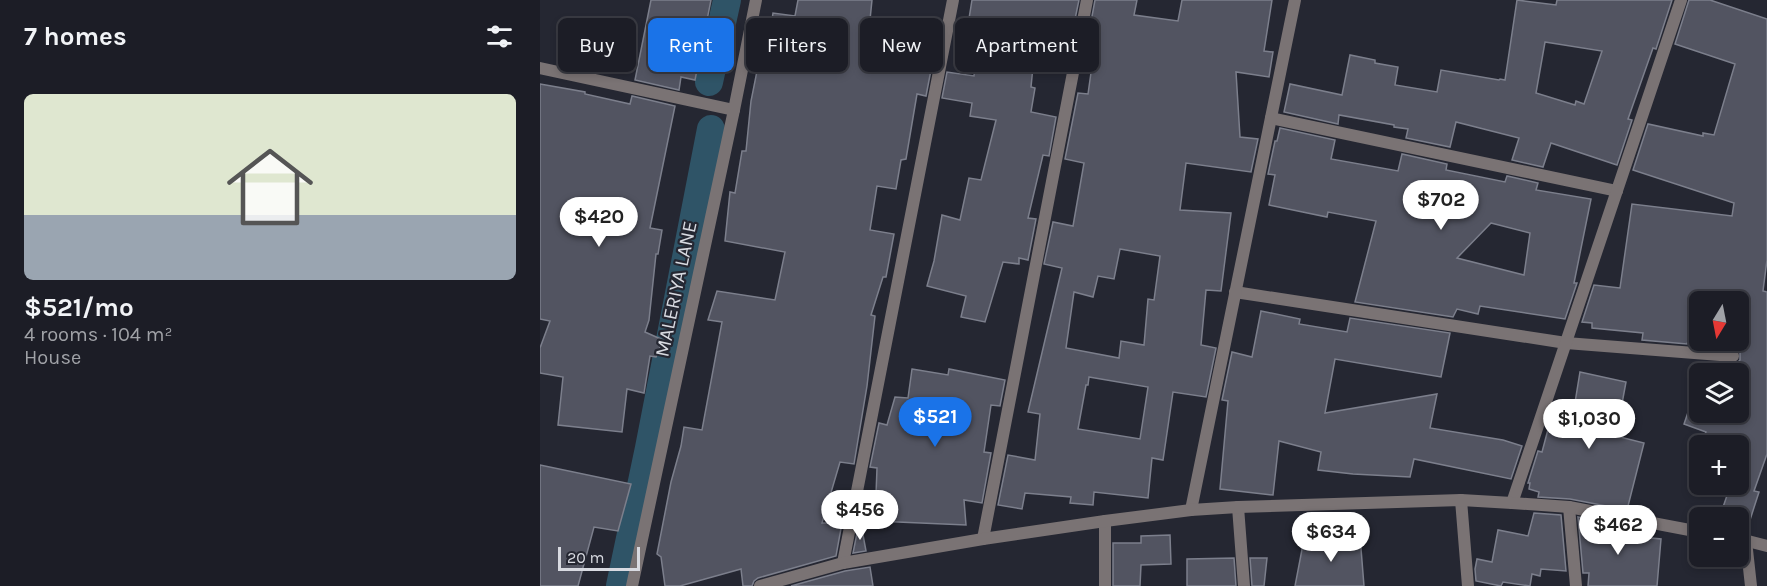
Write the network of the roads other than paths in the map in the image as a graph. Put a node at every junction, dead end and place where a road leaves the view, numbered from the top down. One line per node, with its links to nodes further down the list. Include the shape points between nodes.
1 (756, 0): 7 (street, MALERIYA LANE)
2 (953, 0): 23 (street)
3 (1087, 0): 20 (street)
4 (1295, 0): 8 (street)
5 (1681, 0): 9 (street)
6 (540, 68): 7 (street)
7 (734, 110): 25 (street, MALERIYA LANE)
8 (1271, 118): 9 (street); 10 (street)
9 (1617, 191): 11 (street)
10 (1235, 292): 11 (street); 17 (street)
11 (1566, 343): 12 (street); 14 (street)
12 (1733, 356)
13 (1461, 500): 14 (street); 15 (street); 29 (street)
14 (1512, 503): 16 (street)
15 (1238, 507): 17 (street); 28 (street)
16 (1569, 507): 19 (street); 30 (street)
17 (1191, 510): 18 (street)
18 (1104, 521): 20 (street); 27 (street)
19 (1689, 530)
20 (983, 539): 23 (street)
21 (1749, 542): 22 (street)
22 (1767, 546)
23 (843, 563): 26 (street)
24 (1747, 567): 31 (street)
25 (632, 586)
26 (760, 586)
27 (1106, 586)
28 (1244, 586)
29 (1468, 586)
30 (1576, 586)
31 (1751, 586)

